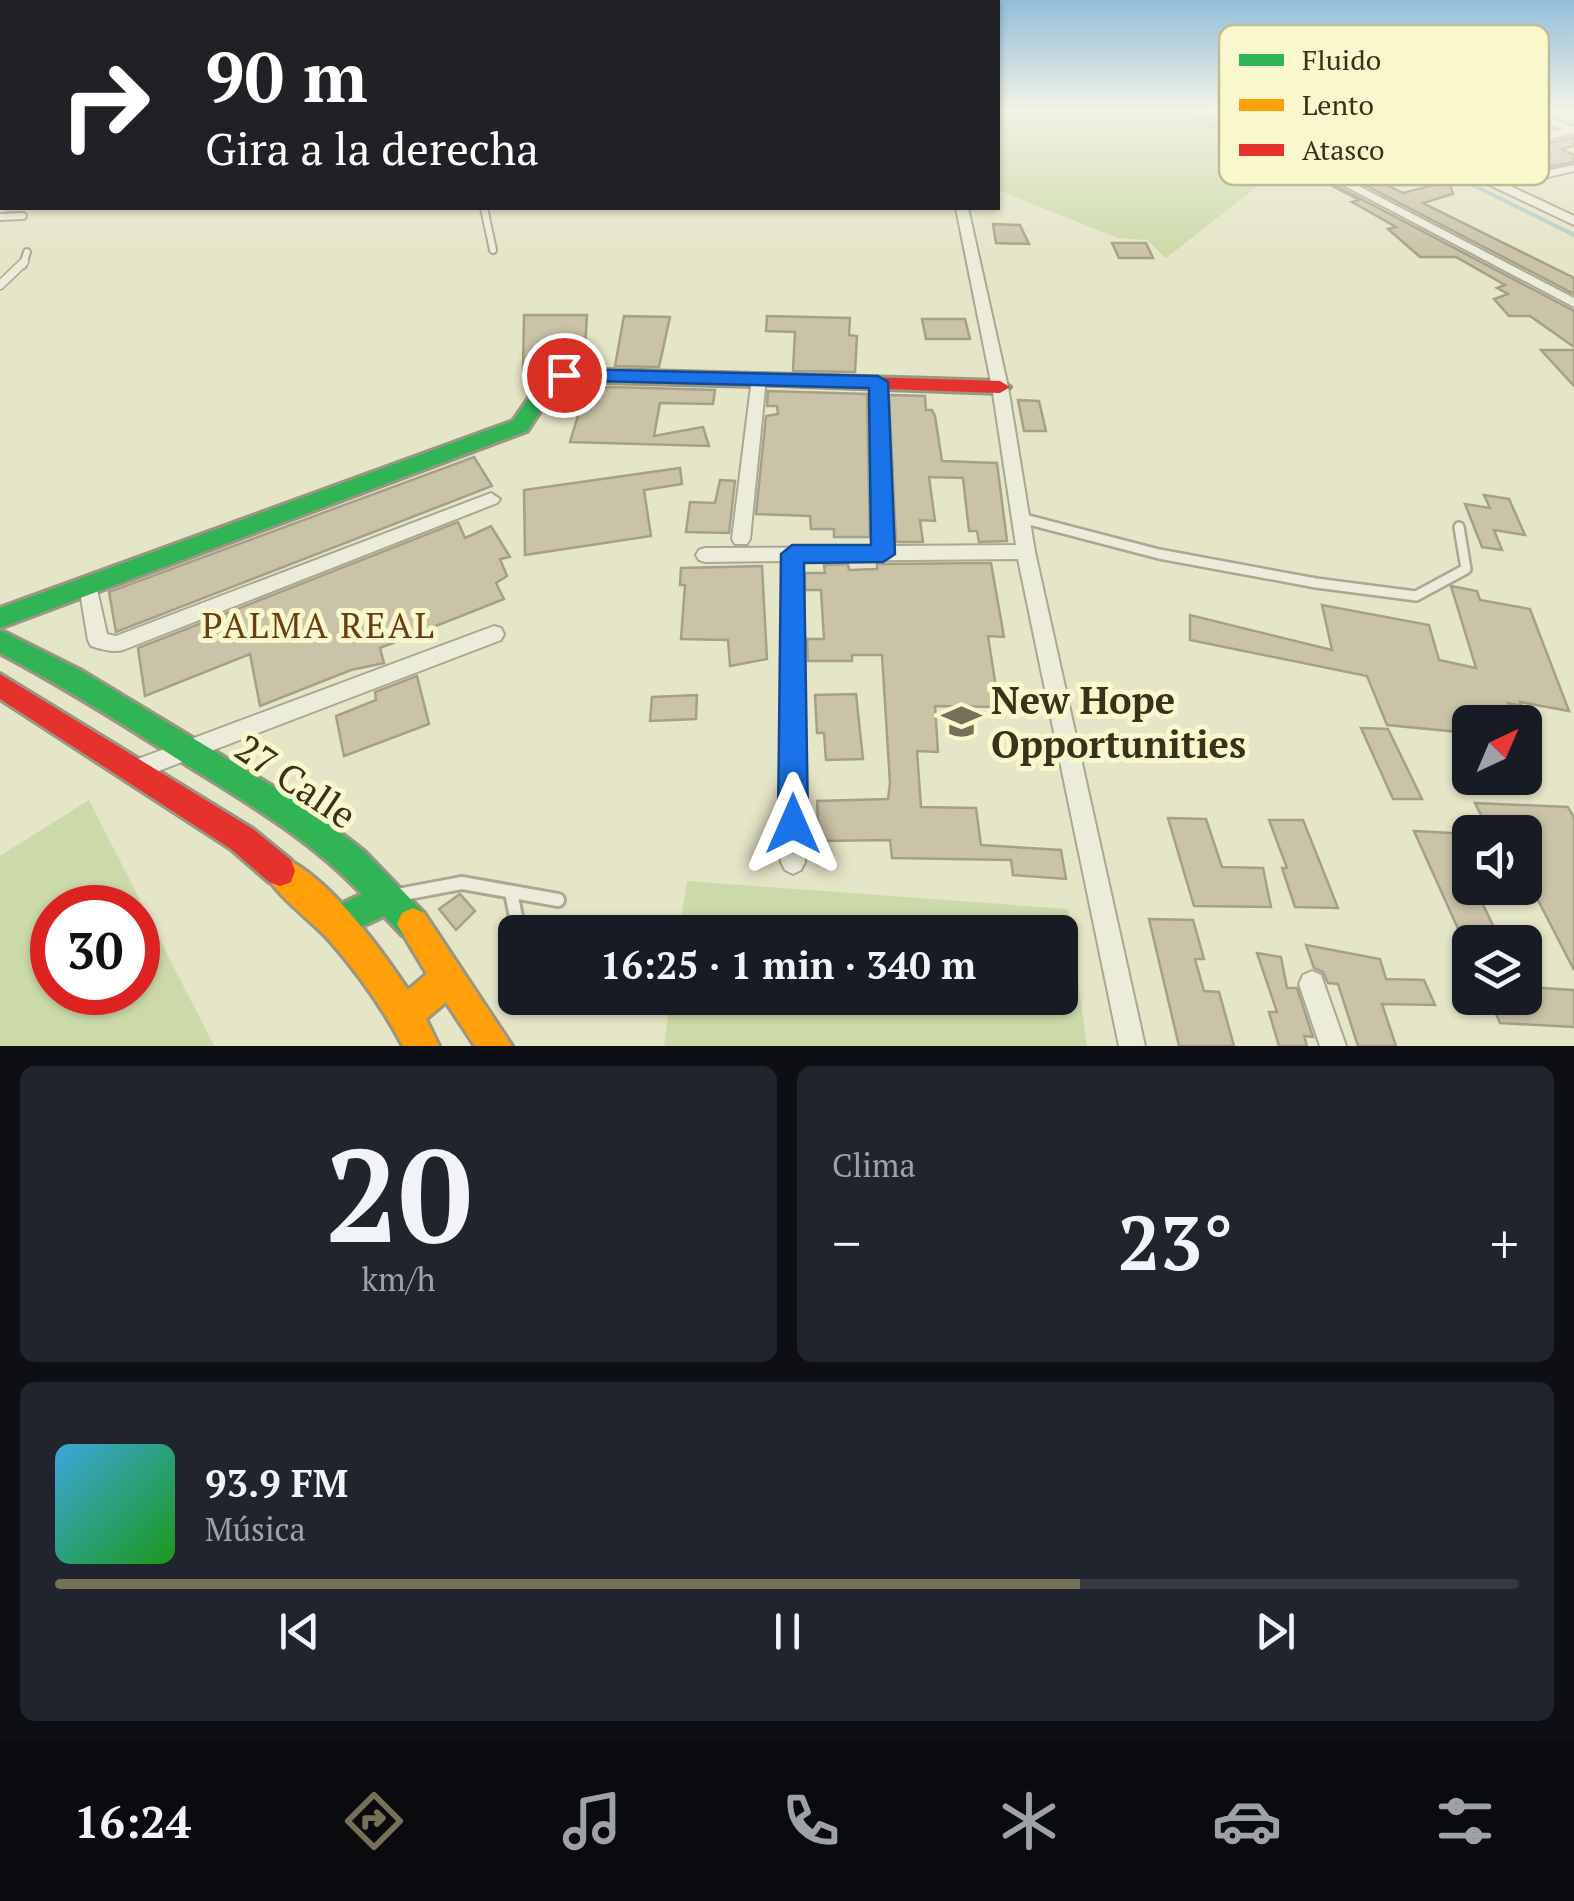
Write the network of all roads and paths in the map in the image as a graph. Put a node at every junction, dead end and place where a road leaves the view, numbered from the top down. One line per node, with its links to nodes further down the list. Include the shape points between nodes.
1 (1574, 168): 2 (street)
2 (1549, 174)
3 (1350, 185): 14 (street)
4 (1504, 185): 5 (street)
5 (1500, 186): 10 (street)
6 (484, 210): 11 (lane)
7 (962, 210): 17 (street)
8 (24, 216): 9 (lane)
9 (0, 217)
10 (1571, 217)
11 (493, 250)
12 (27, 252): 13 (lane, via 14,277)
13 (0, 284)
14 (1574, 302)
15 (759, 378): 16 (street); 21 (street); 26 (street, via 564,375 551,380 520,426)
16 (878, 382): 17 (street); 24 (street)
17 (1000, 387): 19 (street)
18 (491, 499): 26 (street, via 116,644 98,640)
19 (1021, 518): 20 (lane, via 1159,554 1416,596 1466,570); 22 (street)
20 (1459, 527)
21 (740, 539)
22 (1026, 552): 24 (street); 44 (street)
23 (792, 554): 24 (street); 25 (street); 33 (street)
24 (883, 554)
25 (706, 556)
26 (88, 586): 27 (street)
27 (0, 618)
28 (494, 634): 31 (street)
29 (0, 641): 31 (street, 27 Calle)
30 (5, 691): 32 (street)
31 (186, 751): 32 (street); 35 (street, 27 Calle, via 300,819)
32 (136, 770): 38 (street, via 242,839)
33 (794, 862)
34 (511, 892): 35 (lane, via 462,884); 36 (lane); 37 (lane)
35 (388, 897): 38 (street); 39 (street, 27 Calle)
36 (558, 900)
37 (516, 915)
38 (337, 922): 41 (street)
39 (450, 978): 41 (street); 43 (street, 27 Calle)
40 (1312, 984): 45 (street)
41 (405, 1014): 42 (street)
42 (422, 1046)
43 (495, 1046)
44 (1132, 1046)
45 (1333, 1046)

